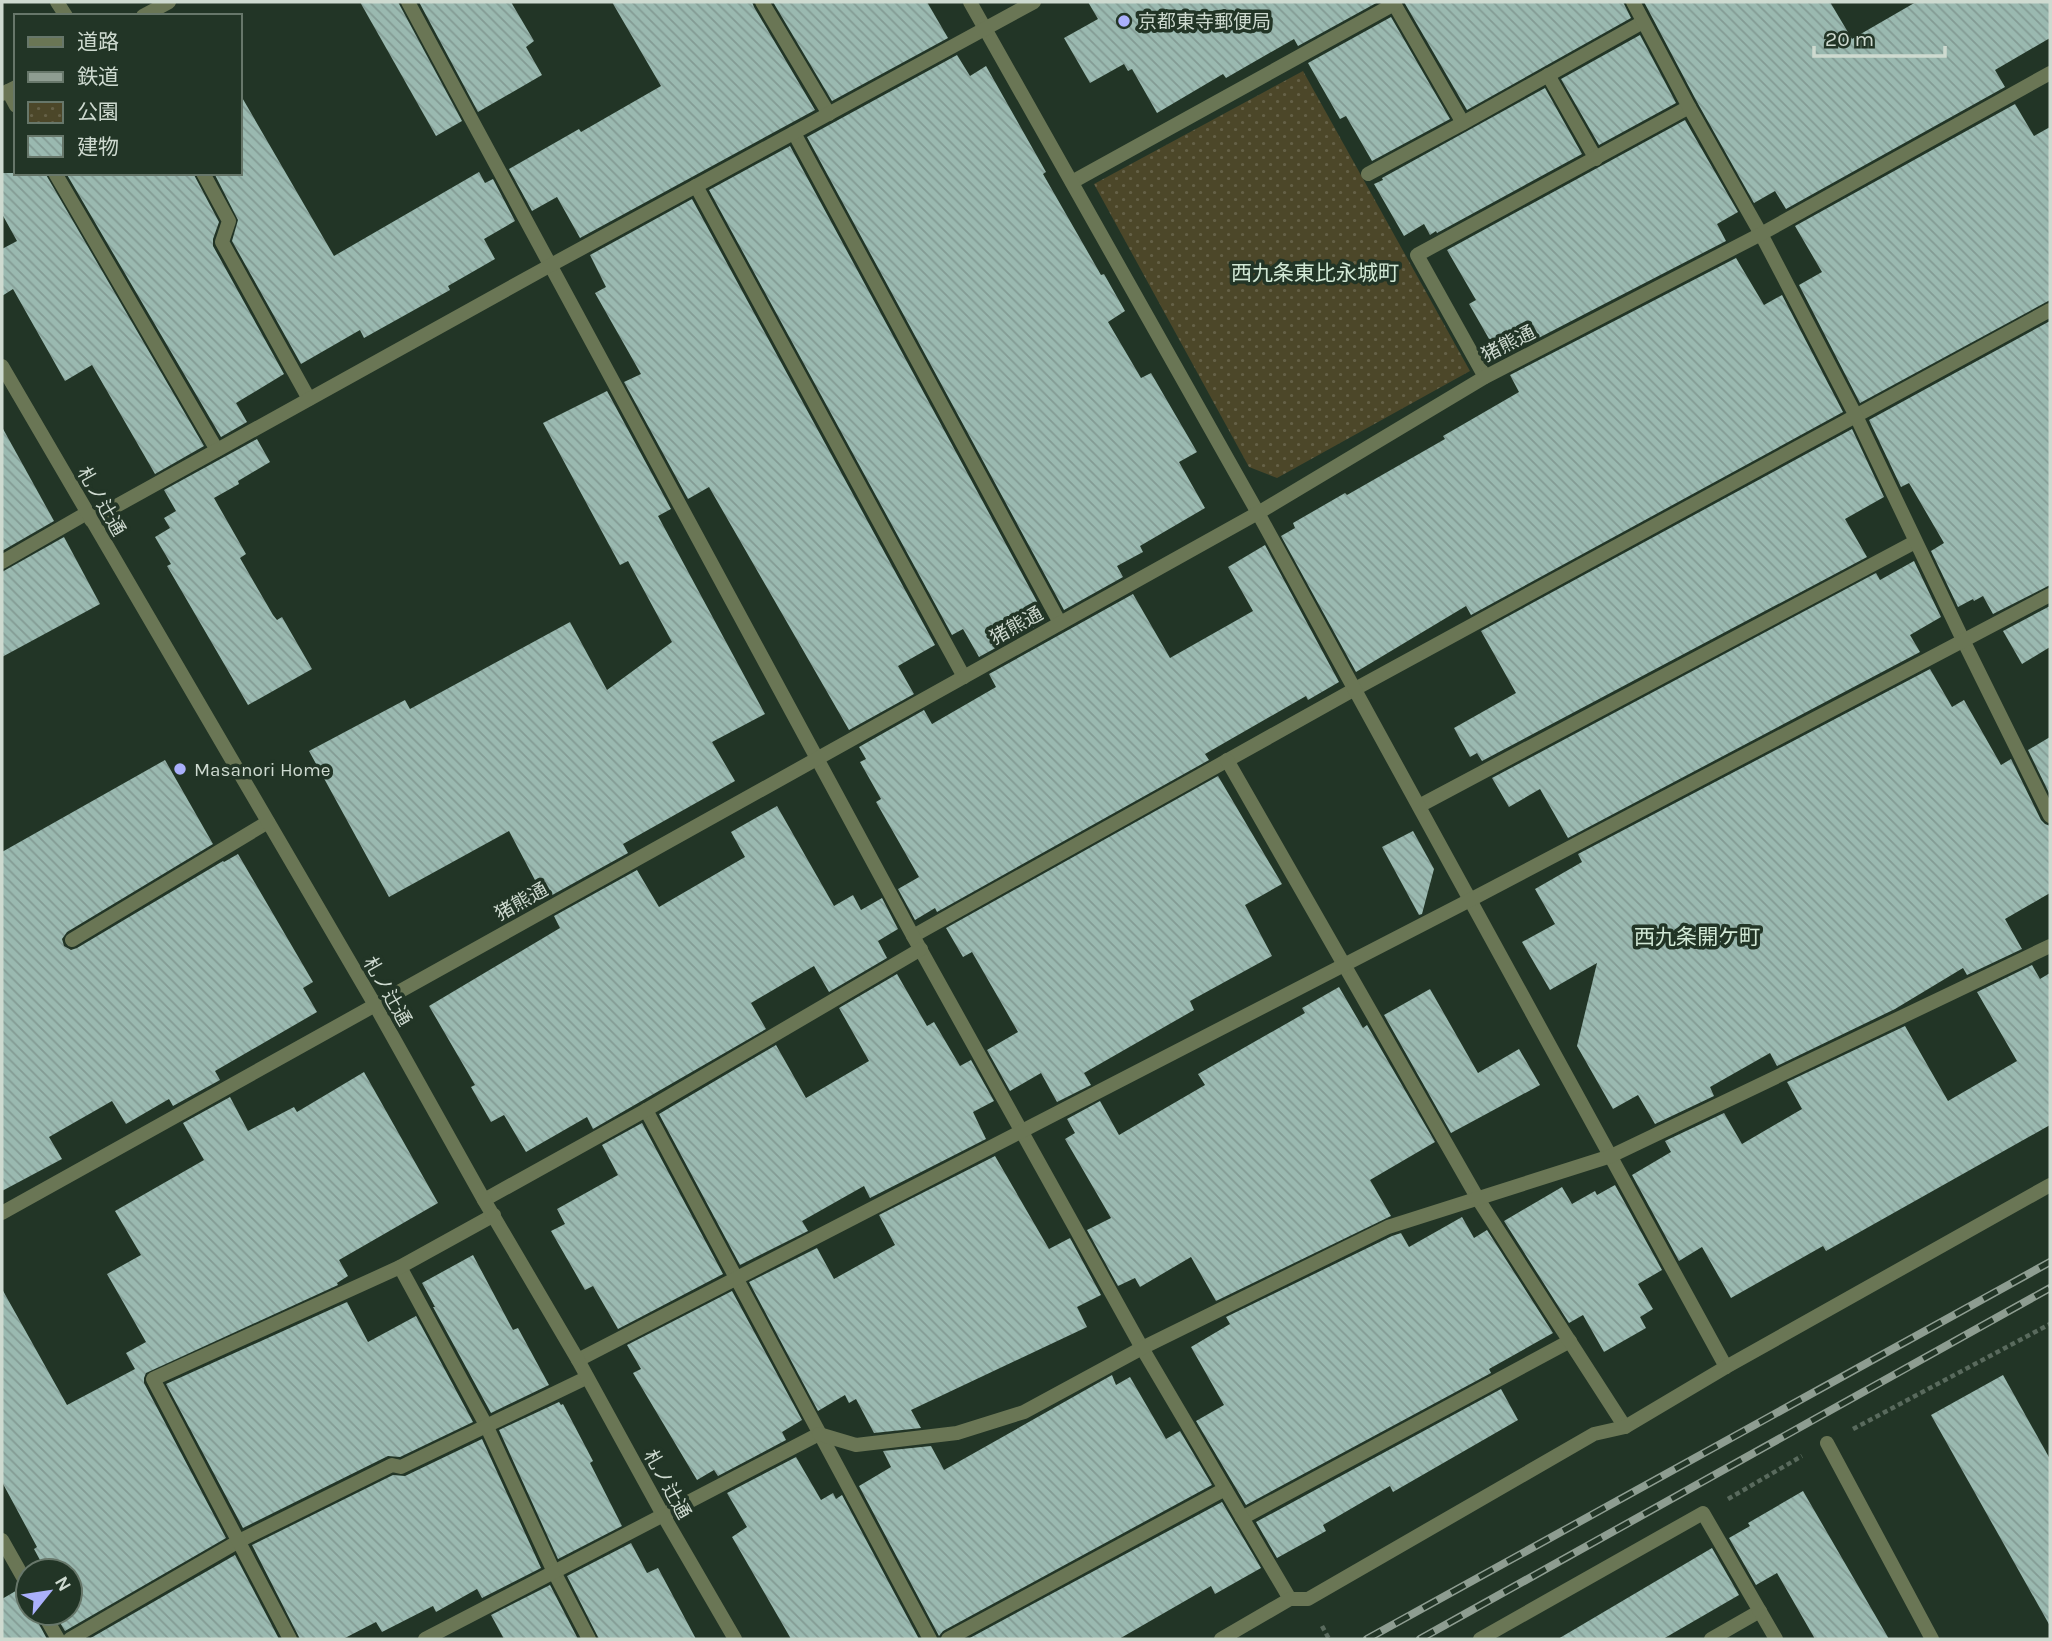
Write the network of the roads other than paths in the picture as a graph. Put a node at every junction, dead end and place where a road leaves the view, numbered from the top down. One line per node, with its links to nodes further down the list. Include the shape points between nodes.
1 (169, 2): 8 (street)
2 (408, 2): 24 (street)
3 (762, 2): 14 (street)
4 (970, 2): 10 (street)
5 (1034, 2): 10 (street)
6 (1633, 2): 9 (street)
7 (1393, 3): 15 (street); 21 (street)
8 (147, 14)
9 (1643, 22): 12 (street); 13 (street)
10 (985, 29): 14 (street); 21 (street)
11 (2050, 74): 23 (street, 猪熊通)
12 (1548, 75): 15 (street); 17 (street)
13 (1689, 107): 17 (street); 23 (street)
14 (829, 114): 16 (street)
15 (1463, 124): 18 (street)
16 (794, 133): 22 (street); 36 (street)
17 (1596, 159): 27 (street, via 1417,255)
18 (1368, 174)
19 (56, 175): 30 (street)
20 (204, 175): 28 (street, via 229,221 222,242)
21 (1072, 182): 31 (street)
22 (696, 186): 24 (street); 38 (street)
23 (1761, 234): 27 (street, 猪熊通); 29 (street)
24 (551, 265): 28 (street); 40 (street)
25 (2050, 310): 29 (street)
26 (2, 366): 32 (street, 札ノ辻通)
27 (1485, 377): 31 (street, 猪熊通)
28 (309, 399): 30 (street)
29 (1856, 416): 33 (street); 39 (street)
30 (217, 450): 32 (street)
31 (1258, 513): 36 (street, 猪熊通); 39 (street)
32 (89, 517): 34 (street); 44 (street, 札ノ辻通)
33 (1915, 542): 37 (street); 42 (street)
34 (2, 562)
35 (2050, 595): 37 (street)
36 (1060, 623): 38 (street, 猪熊通)
37 (1963, 640): 43 (street); 45 (street)
38 (964, 677): 40 (street, 猪熊通)
39 (1355, 689): 41 (street); 42 (street)
40 (817, 758): 46 (street); 51 (street, 猪熊通)
41 (1227, 760): 46 (street); 50 (street)
42 (1419, 806): 45 (street)
43 (2050, 816)
44 (268, 822): 47 (street); 51 (street, 札ノ辻通)
45 (1470, 900): 50 (street); 54 (street)
46 (913, 936): 49 (street)
47 (72, 940)
48 (2050, 946): 54 (street)
49 (921, 950): 52 (street); 53 (street)
50 (1344, 966): 53 (street); 56 (street)
51 (375, 1005): 57 (street, 札ノ辻通); 58 (street, 猪熊通)
52 (646, 1110): 57 (street); 61 (street)
53 (1022, 1132): 61 (street); 63 (street)
54 (1611, 1156): 56 (street); 65 (street)
55 (2050, 1185): 65 (street)
56 (1478, 1199): 62 (street); 63 (street, via 1388,1227)
57 (484, 1200): 59 (street, 札ノ辻通)
58 (2, 1213)
59 (494, 1215): 60 (street); 64 (street, 札ノ辻通)
60 (400, 1267): 67 (street); 75 (street, via 153,1379)
61 (737, 1280): 64 (street); 69 (street)
62 (1570, 1341): 68 (street); 73 (street)
63 (1142, 1348): 69 (street, via 1024,1412 957,1433 856,1445); 71 (street)
64 (578, 1360): 66 (street, 札ノ辻通)
65 (1726, 1367): 68 (street)
66 (586, 1378): 67 (street); 72 (street, 札ノ辻通)
67 (486, 1425): 75 (street, via 401,1467 392,1465); 77 (street)
68 (1625, 1427): 78 (street, via 1594,1434 1308,1599)
69 (819, 1434): 72 (street); 85 (street)
70 (1827, 1443): 91 (street)
71 (1225, 1489): 73 (street); 86 (street)
72 (663, 1515): 77 (street); 84 (street, 札ノ辻通)
73 (1242, 1518): 78 (street)
74 (2, 1540): 76 (street)
75 (239, 1541): 80 (street); 81 (street)
76 (14, 1561)
77 (554, 1572): 82 (street); 83 (street)
78 (1290, 1599): 87 (street)
79 (1760, 1611): 88 (street, via 1703,1513); 89 (street); 90 (street)
80 (70, 1639)
81 (290, 1639)
82 (428, 1639)
83 (589, 1639)
84 (735, 1639)
85 (930, 1639)
86 (948, 1639)
87 (1221, 1639)
88 (1480, 1639)
89 (1711, 1639)
90 (1776, 1639)
91 (1933, 1639)

